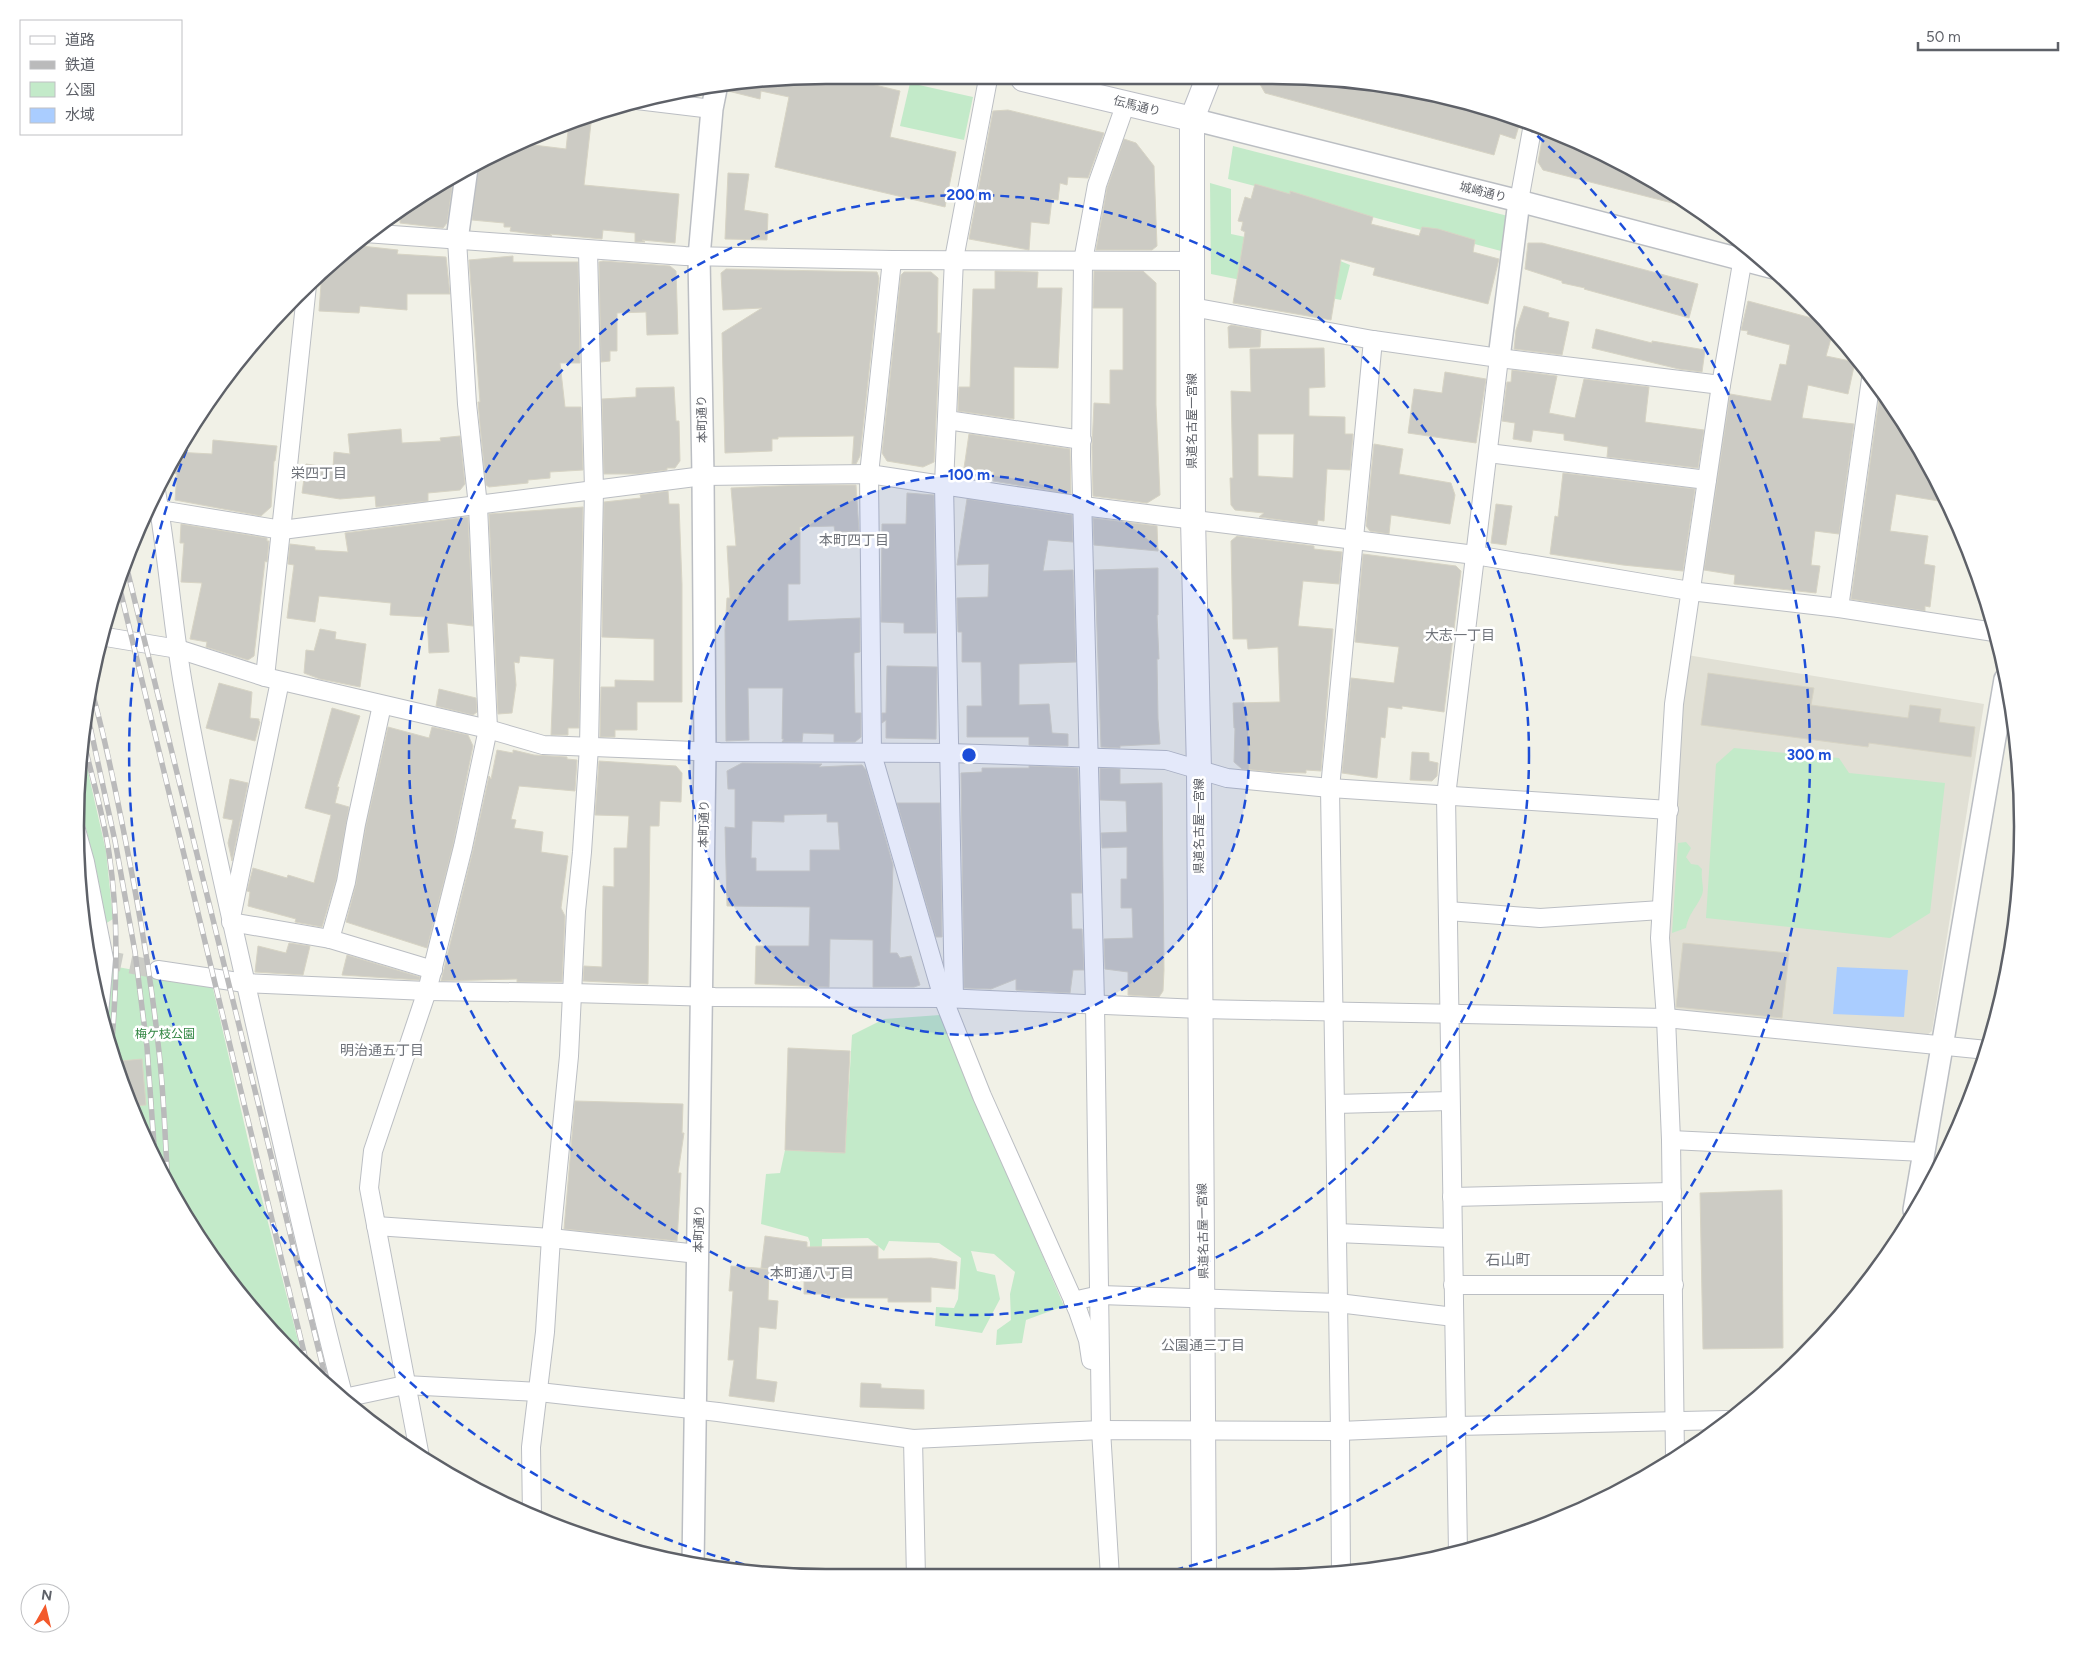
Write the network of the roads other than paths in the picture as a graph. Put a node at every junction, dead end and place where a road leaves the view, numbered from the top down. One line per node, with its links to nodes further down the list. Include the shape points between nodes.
1 (987, 84): 18 (street)
2 (1044, 84): 6 (main road, 伝馬通り)
3 (1206, 84): 8 (main road, 県道名古屋一宮線)
4 (715, 92): 7 (street, 本町通り)
5 (661, 103): 7 (street)
6 (1126, 103): 8 (main road, 伝馬通り); 21 (street, via 1097,185)
7 (712, 109): 17 (street, 本町通り)
8 (1192, 119): 11 (street, 城崎通り); 20 (main road, 県道名古屋一宮線)
9 (1532, 131): 11 (street)
10 (466, 177): 13 (street)
11 (1519, 201): 15 (street, 城崎通り); 25 (street)
12 (378, 234): 13 (street)
13 (457, 240): 14 (street); 37 (street, via 467,404)
14 (588, 250): 17 (street); 35 (street)
15 (1743, 253)
16 (1744, 253): 26 (street)
17 (699, 257): 19 (street); 32 (street, 本町通り)
18 (954, 259): 19 (street); 21 (street); 28 (street)
19 (892, 260): 31 (street)
20 (1192, 260): 21 (street); 23 (main road, 県道名古屋一宮線)
21 (1083, 261): 29 (street)
22 (306, 297): 41 (street)
23 (1192, 307): 24 (street); 40 (main road, 県道名古屋一宮線)
24 (1373, 340): 25 (street); 42 (street)
25 (1499, 358): 26 (street); 30 (street)
26 (1721, 385): 33 (street)
27 (1870, 387): 45 (street)
28 (947, 420): 29 (street); 34 (street)
29 (1082, 440): 38 (street)
30 (1488, 453): 33 (street); 43 (street)
31 (868, 474): 32 (street); 34 (street); 55 (street)
32 (703, 476): 35 (street); 54 (street, 本町通り)
33 (1707, 480): 44 (street)
34 (944, 484): 38 (street); 56 (street)
35 (594, 490): 37 (street); 53 (street)
36 (158, 502): 39 (street)
37 (478, 506): 41 (street); 52 (street)
38 (1083, 506): 40 (street); 57 (street)
39 (160, 510): 41 (street); 48 (street)
40 (1193, 519): 42 (street); 58 (main road, 県道名古屋一宮線)
41 (282, 530): 49 (street)
42 (1354, 538): 43 (street); 59 (street)
43 (1475, 555): 44 (street); 60 (street)
44 (1690, 591): 45 (street); 61 (street, via 1674,704)
45 (1839, 608): 46 (street)
46 (1988, 631)
47 (108, 637): 48 (street)
48 (178, 649): 49 (street); 65 (street, via 198,768)
49 (272, 679): 51 (street); 65 (street)
50 (2002, 695): 80 (street)
51 (382, 704): 52 (street); 66 (street, via 346,882)
52 (488, 729): 53 (street, via 543,745); 69 (street)
53 (589, 747): 54 (street); 72 (street)
54 (705, 752): 55 (street); 73 (street, 本町通り)
55 (872, 754): 56 (street); 74 (street)
56 (949, 754): 57 (street); 74 (street)
57 (1090, 758): 58 (street, via 1166,760); 75 (street)
58 (1199, 770): 59 (street, via 1227,778); 76 (main road, 県道名古屋一宮線)
59 (1330, 788): 60 (street); 77 (street)
60 (1446, 796): 61 (street); 64 (street)
61 (1669, 810): 63 (street)
62 (85, 858): 67 (street)
63 (1662, 910): 64 (street, via 1540,918); 79 (street, via 1660,938)
64 (1448, 911): 78 (street)
65 (231, 921): 66 (street); 70 (street)
66 (330, 939): 69 (street)
67 (96, 957)
68 (158, 970): 70 (street)
69 (432, 970): 71 (street)
70 (246, 983): 71 (street); 102 (street)
71 (427, 991): 72 (street); 89 (street, via 372,1151 369,1188)
72 (572, 993): 73 (street); 91 (street)
73 (702, 997): 74 (street); 93 (street, 本町通り)
74 (949, 998): 75 (street); 98 (street, via 982,1096)
75 (1095, 1004): 76 (street); 96 (street)
76 (1200, 1009): 77 (street); 97 (main road, 県道名古屋一宮線)
77 (1333, 1011): 78 (street); 83 (street)
78 (1449, 1014): 79 (street); 82 (street)
79 (1666, 1018): 80 (street); 84 (street)
80 (1943, 1045): 81 (street); 85 (street)
81 (1980, 1049)
82 (1450, 1101): 83 (street); 88 (street)
83 (1335, 1104): 90 (street)
84 (1671, 1140): 85 (street); 86 (street)
85 (1924, 1152): 87 (street)
86 (1672, 1192): 88 (street); 95 (street)
87 (1917, 1195)
88 (1452, 1197): 92 (street)
89 (376, 1226): 91 (street); 101 (street)
90 (1337, 1232): 92 (street); 99 (street)
91 (551, 1238): 93 (street); 103 (street)
92 (1452, 1238): 94 (street)
93 (698, 1254): 105 (street, 本町通り)
94 (1453, 1285): 95 (street); 100 (street)
95 (1674, 1286): 107 (street)
96 (1100, 1295): 97 (street); 98 (street); 109 (street)
97 (1204, 1299): 99 (street); 110 (main road, 県道名古屋一宮線)
98 (1073, 1301): 109 (street, via 1088,1340)
99 (1338, 1303): 100 (street); 111 (street)
100 (1454, 1317): 108 (street)
101 (405, 1385): 103 (street); 104 (street); 113 (street)
102 (341, 1388)
103 (539, 1392): 105 (street); 115 (street, via 531,1447)
104 (352, 1398)
105 (696, 1410): 112 (street); 117 (street, 本町通り)
106 (1718, 1420): 107 (street)
107 (1674, 1421): 108 (street); 114 (street)
108 (1456, 1426): 111 (street); 116 (street)
109 (1101, 1430): 110 (street); 112 (street); 120 (street)
110 (1204, 1431): 111 (street); 121 (main road, 県道名古屋一宮線)
111 (1340, 1431): 118 (street)
112 (913, 1439): 119 (street)
113 (418, 1446)
114 (1676, 1449)
115 (532, 1508)
116 (1458, 1545)
117 (693, 1557)
118 (1341, 1566)
119 (916, 1569)
120 (1110, 1569)
121 (1204, 1569)

